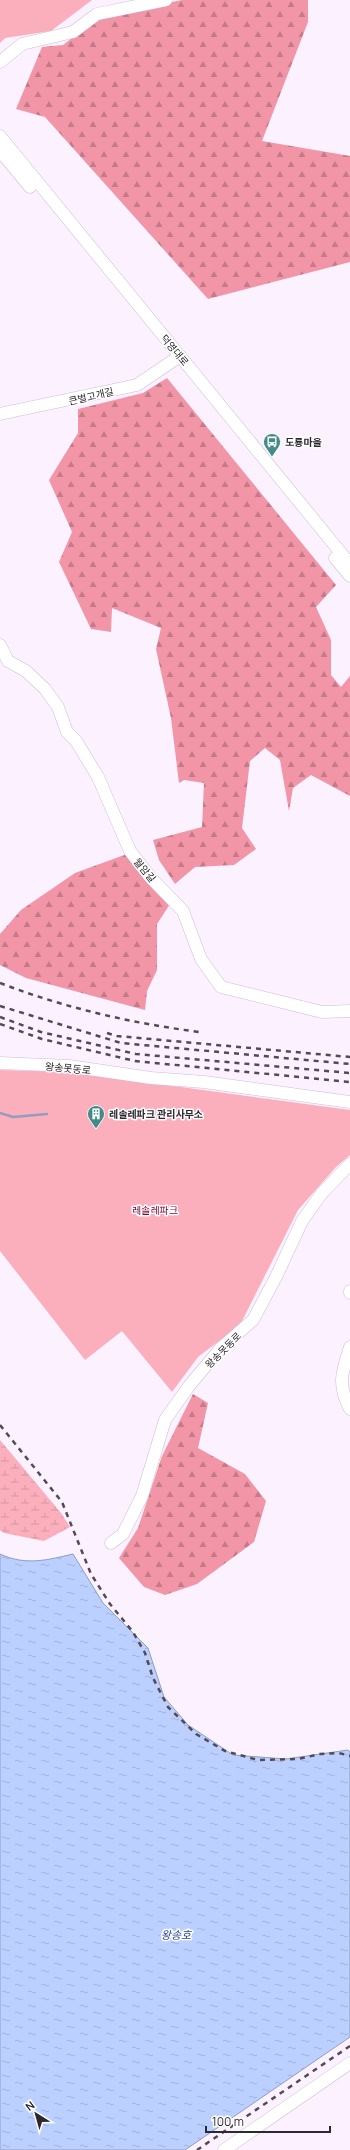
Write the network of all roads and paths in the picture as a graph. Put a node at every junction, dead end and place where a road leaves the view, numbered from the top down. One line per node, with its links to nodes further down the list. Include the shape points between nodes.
1 (166, 0): 2 (street, via 97,14 73,32 22,44)
2 (0, 62)
3 (0, 138): 5 (street, 덕영대로)
4 (0, 151): 5 (street, 덕영대로)
5 (177, 358): 6 (street, 큰벌고개길, via 137,385); 7 (street, 덕영대로); 8 (street, 덕영대로)
6 (0, 414)
7 (350, 564)
8 (350, 576)
9 (0, 645): 10 (street, 월암길, via 8,661 26,671 45,689 58,708 67,732 76,740 98,777 130,851 151,878 183,911 201,959 221,987 322,1012)
10 (350, 1011)
11 (0, 1063): 12 (street, 왕송못동로, via 69,1066)
12 (350, 1102)
13 (350, 1164): 16 (street, 왕송못동로, via 322,1194 302,1221 253,1320 220,1349 165,1420 142,1496 123,1534)
14 (350, 1347): 15 (street, via 342,1373 343,1395)
15 (350, 1409)
16 (111, 1543)
17 (350, 2063): 18 (street)
18 (224, 2150)

